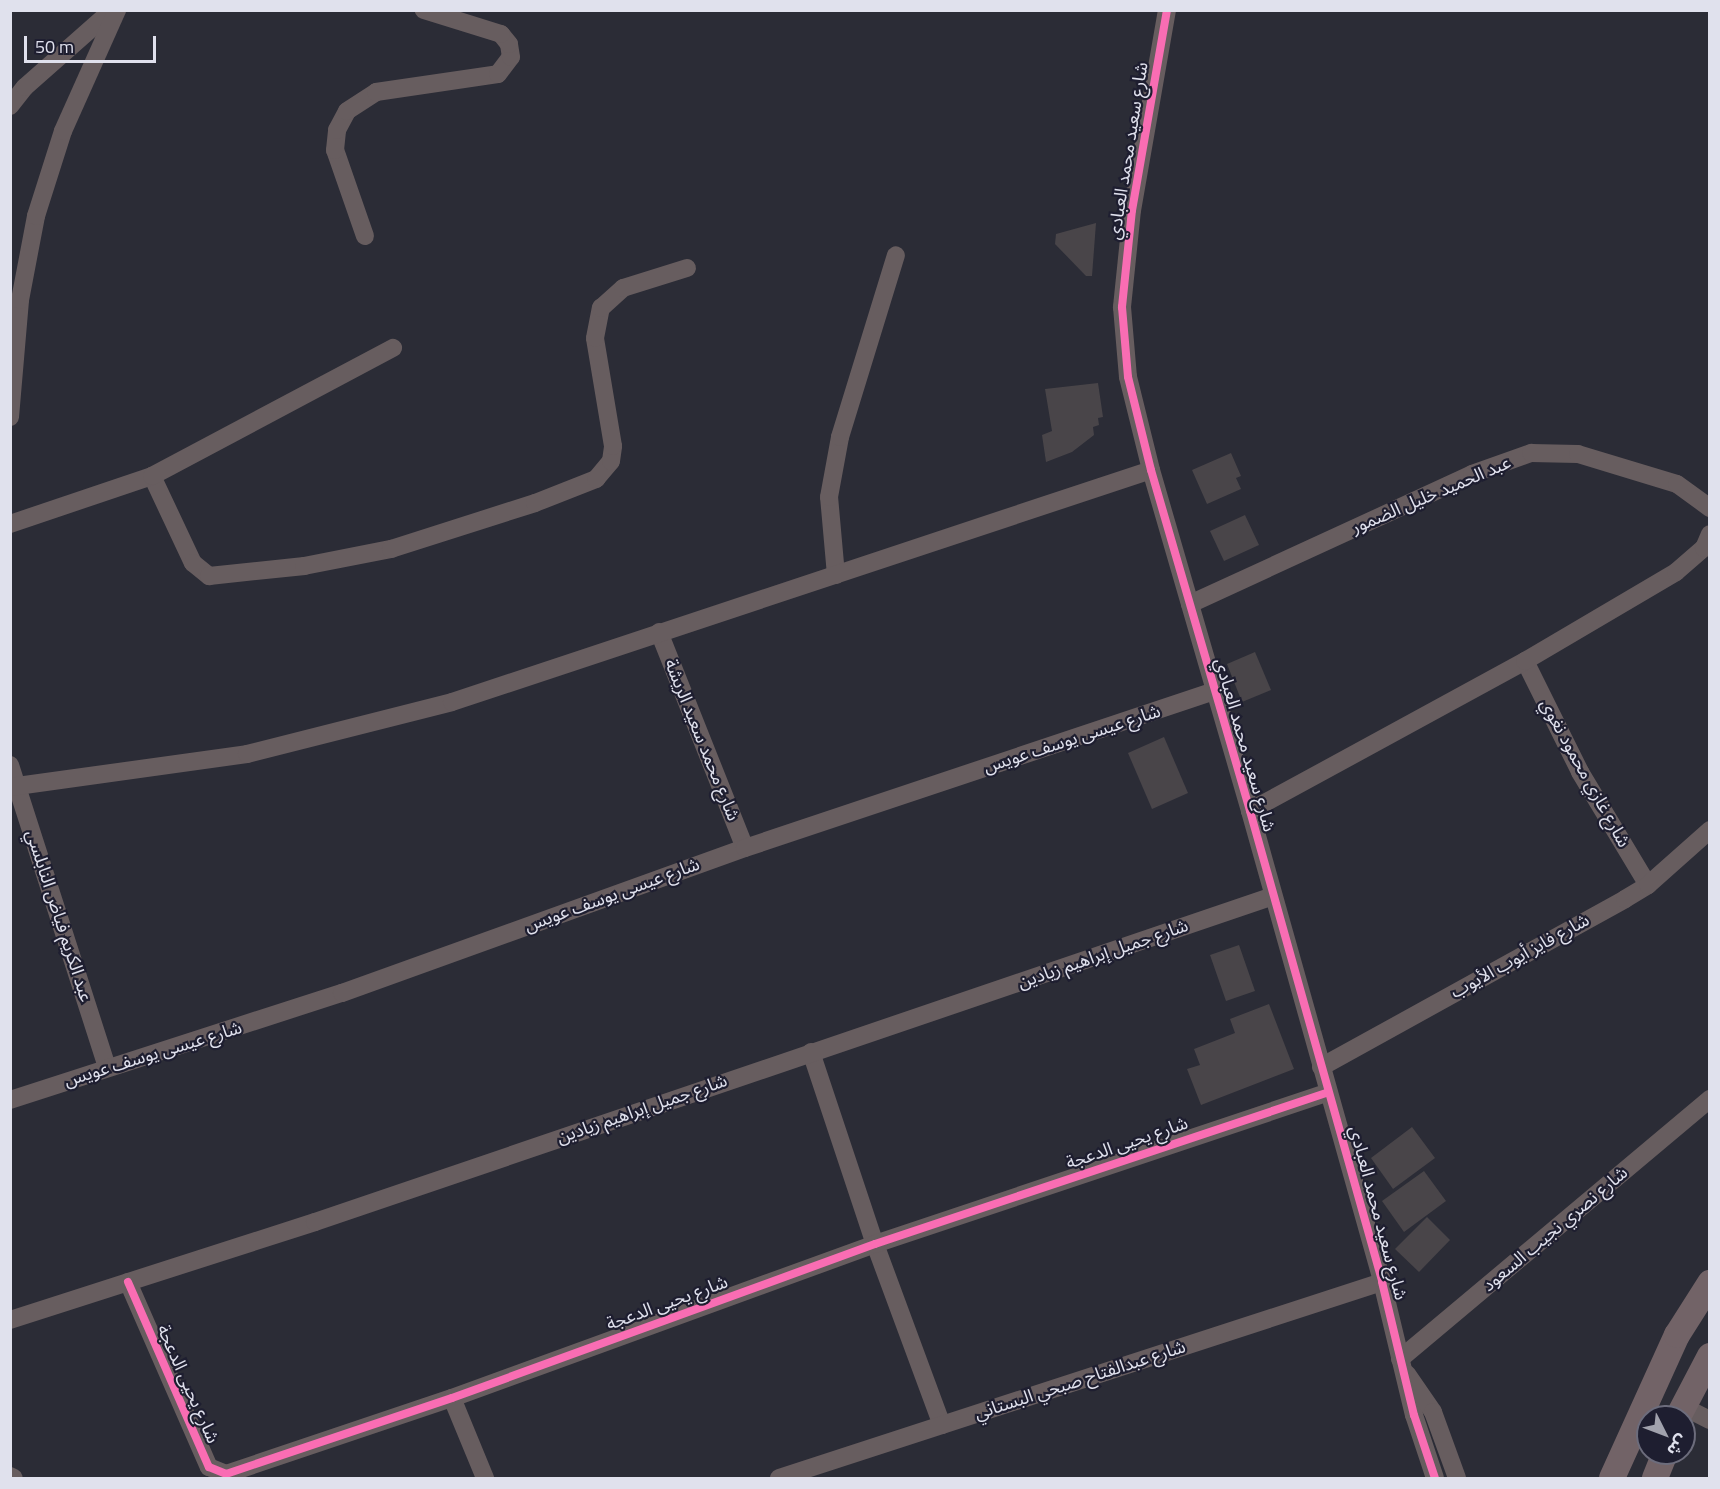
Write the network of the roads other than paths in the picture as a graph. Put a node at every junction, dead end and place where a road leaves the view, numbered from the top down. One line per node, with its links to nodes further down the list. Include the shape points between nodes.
1 (112, 10): 5 (street, via 25,87)
2 (117, 10): 10 (street, via 48,173)
3 (424, 10): 6 (street, via 501,34 509,44 510,57 498,74 376,92 347,111 337,130 336,160)
4 (1167, 10): 13 (street, شارع سعيد محمد العبادي, via 1132,210 1122,307 1128,377)
5 (10, 106)
6 (365, 236)
7 (896, 255): 18 (street, via 840,437 829,497)
8 (687, 268): 14 (street, via 623,288 601,308 595,338 613,446 611,461 596,479 535,503 391,549 304,566 209,576 193,563)
9 (10, 280): 10 (street)
10 (20, 300): 12 (street)
11 (393, 348): 14 (street)
12 (10, 417)
13 (1151, 470): 18 (street); 19 (street, شارع سعيد محمد العبادي)
14 (152, 476): 16 (street)
15 (1710, 508): 19 (street, عبد الحميد خليل الضمور, via 1677,484 1561,451 1531,453 1472,474)
16 (10, 524)
17 (1710, 534): 21 (street, via 1704,548 1676,572)
18 (836, 575): 20 (street)
19 (1190, 604): 22 (street, شارع سعيد محمد العبادي)
20 (659, 632): 24 (street, via 452,702 247,754); 27 (street, شارع محمد سعيد الريشة)
21 (1525, 661): 25 (street); 28 (street, شارع غازي محمود نغوي, via 1580,772)
22 (1214, 691): 25 (street, شارع سعيد محمد العبادي); 27 (street, شارع عيسى يوسف عويس)
23 (10, 765): 24 (street, عبد الكريم فياض النابلسي)
24 (14, 787): 31 (street, عبد الكريم فياض النابلسي)
25 (1250, 811): 29 (street, شارع سعيد محمد العبادي)
26 (1710, 830): 28 (street, شارع فايز أيوب الأيوب)
27 (746, 848): 31 (street, شارع عيسى يوسف عويس, via 342,993)
28 (1648, 885): 32 (street, شارع فايز أيوب الأيوب)
29 (1273, 896): 30 (street, شارع جميل إبراهيم زيادين); 32 (street, شارع سعيد محمد العبادي)
30 (811, 1052): 36 (street); 37 (street, شارع جميل إبراهيم زيادين)
31 (107, 1068): 35 (street, شارع عيسى يوسف عويس)
32 (1321, 1068): 33 (street, شارع سعيد محمد العبادي)
33 (1328, 1092): 36 (street, شارع يحيى الدعجة); 38 (street, شارع سعيد محمد العبادي)
34 (1710, 1099): 42 (street, شارع نصري نجيب السعود)
35 (10, 1100)
36 (875, 1244): 43 (street, شارع يحيى الدعجة); 45 (street)
37 (128, 1282): 40 (street, شارع جميل إبراهيم زيادين); 43 (street, شارع يحيى الدعجة, via 186,1422 209,1467 217,1472 226,1474)
38 (1382, 1282): 42 (street, شارع سعيد محمد العبادي); 45 (street, شارع عبدالفتاح صبحي البستاني)
39 (1710, 1283): 52 (highway, via 1677,1335)
40 (10, 1320)
41 (1710, 1356): 44 (highway)
42 (1402, 1365): 50 (street, شارع سعيد محمد العبادي); 51 (street, شارع سعيد محمد العبادي, via 1433,1412)
43 (452, 1398): 48 (street)
44 (1684, 1405)
45 (942, 1425): 49 (street, شارع عبدالفتاح صبحي البستاني)
46 (10, 1476): 47 (street)
47 (14, 1479)
48 (484, 1479)
49 (779, 1479)
50 (1435, 1479)
51 (1457, 1479)
52 (1612, 1479)

